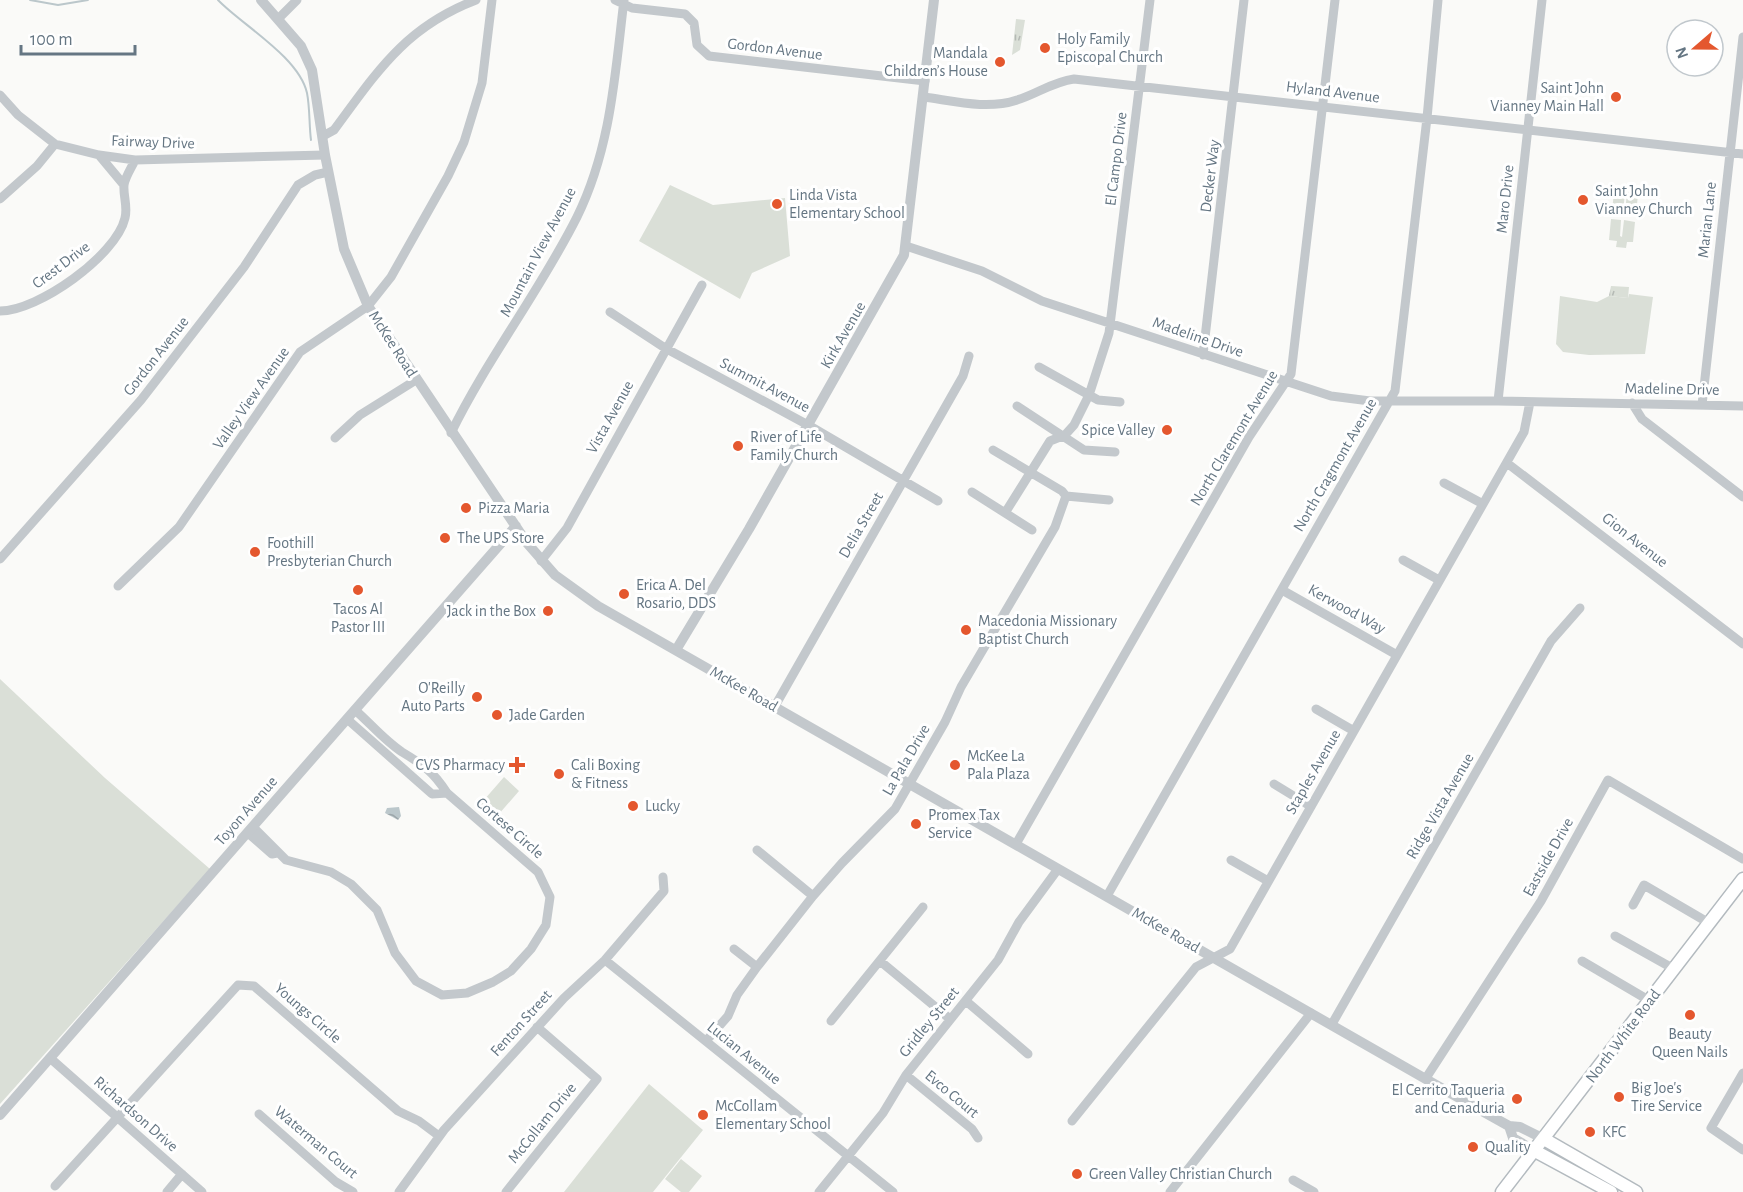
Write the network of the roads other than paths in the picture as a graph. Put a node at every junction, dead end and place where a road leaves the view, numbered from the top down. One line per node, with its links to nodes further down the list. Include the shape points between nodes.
1 (261, 0): 12 (street, McKee Road)
2 (297, 0): 12 (street)
3 (476, 0): 22 (street, via 426,24 389,56 334,130)
4 (492, 0): 34 (street, Valley View Avenue, via 482,83 465,142 391,277)
5 (934, 0): 14 (street, Kirk Avenue)
6 (1150, 0): 15 (street, El Campo Drive)
7 (1245, 0): 17 (street, Decker Way)
8 (1335, 0): 19 (street, North Claremont Avenue)
9 (1438, 0): 20 (street, North Cragmont Avenue)
10 (1542, 0): 21 (street, Maro Drive)
11 (621, 1): 14 (street, Gordon Avenue, via 632,8 686,14 694,22 697,45 709,56); 54 (street, Mountain View Avenue, via 607,132 578,216)
12 (278, 19): 22 (street, McKee Road, via 308,57)
13 (1743, 38): 24 (street, Marian Lane)
14 (926, 81): 18 (street, Kirk Avenue)
15 (1141, 85): 17 (street, Hyland Avenue); 18 (street, Hyland Avenue, via 1055,81 1018,100 993,106); 37 (street, El Campo Drive)
16 (0, 95): 23 (street, Fairway Drive)
17 (1235, 95): 19 (street, Hyland Avenue); 39 (street, Decker Way)
18 (924, 97): 32 (street, Kirk Avenue)
19 (1323, 106): 20 (street, Hyland Avenue); 43 (street, North Claremont Avenue, via 1291,374)
20 (1427, 118): 21 (street, Hyland Avenue); 45 (street, North Cragmont Avenue, via 1395,391)
21 (1528, 129): 24 (street, Hyland Avenue); 46 (street, Maro Drive)
22 (323, 136): 27 (street, McKee Road)
23 (55, 144): 26 (street, Fairway Drive); 31 (street)
24 (1730, 153): 25 (street, Hyland Avenue); 50 (street, Marian Lane)
25 (1743, 154)
26 (99, 155): 28 (street, Fairway Drive); 30 (street)
27 (325, 155): 28 (street, Fairway Drive); 29 (street, McKee Road)
28 (135, 160): 30 (street, Crest Drive)
29 (328, 172): 34 (street, McKee Road, via 344,249); 72 (street, Gordon Avenue, via 298,185 244,267 141,400)
30 (124, 185): 35 (street, Crest Drive, via 125,219 96,259 42,299 23,309)
31 (0, 199)
32 (906, 246): 37 (street, Madeline Drive, via 982,271 1042,301); 53 (street, Kirk Avenue, via 898,268)
33 (702, 285): 38 (street, Vista Avenue)
34 (368, 306): 42 (street, McKee Road); 76 (street, Valley View Avenue, via 300,352 179,527)
35 (0, 311)
36 (609, 312): 38 (street, Summit Avenue)
37 (1112, 322): 39 (street, Madeline Drive); 44 (street, El Campo Drive)
38 (665, 348): 53 (street, Summit Avenue); 74 (street, Vista Avenue, via 567,528)
39 (1203, 355): 43 (street, Madeline Drive)
40 (969, 356): 61 (street, Delia Street, via 963,376)
41 (1040, 367): 44 (street)
42 (416, 380): 54 (street, McKee Road); 56 (street, via 360,415)
43 (1284, 382): 45 (street, Madeline Drive, via 1331,396); 92 (street, North Claremont Avenue)
44 (1089, 395): 47 (street); 55 (street, El Campo Drive)
45 (1389, 401): 46 (street, Madeline Drive); 77 (street, North Cragmont Avenue)
46 (1498, 401): 48 (street, Madeline Drive)
47 (1120, 402)
48 (1530, 402): 49 (street, Madeline Drive); 59 (street, Staples Avenue, via 1524,432)
49 (1632, 403): 50 (street, Madeline Drive); 65 (street, via 1642,419)
50 (1702, 405): 52 (street, Madeline Drive)
51 (1017, 406): 55 (street)
52 (1743, 406)
53 (808, 425): 61 (street, Summit Avenue); 80 (street, Kirk Avenue)
54 (451, 433): 70 (street, McKee Road)
55 (1065, 435): 58 (street, via 1084,450); 60 (street, El Campo Drive, via 1050,441)
56 (335, 438)
57 (993, 450): 60 (street)
58 (1115, 452)
59 (1507, 463): 68 (street, Staples Avenue); 79 (street, Gion Avenue)
60 (1030, 472): 64 (street); 69 (street, El Campo Drive)
61 (903, 481): 67 (street, Summit Avenue); 82 (street, Delia Street)
62 (1444, 483): 68 (street)
63 (972, 492): 69 (street)
64 (1066, 496): 66 (street); 87 (street, La Pala Drive, via 1055,527 961,687)
65 (1743, 497)
66 (1109, 500)
67 (938, 501)
68 (1483, 504): 75 (street, Staples Avenue)
69 (1005, 513): 71 (street)
70 (516, 526): 74 (street, McKee Road); 84 (street, Toyon Avenue)
71 (1032, 530)
72 (0, 558)
73 (1403, 560): 75 (street)
74 (541, 561): 80 (street, McKee Road, via 568,586)
75 (1439, 580): 81 (street, Staples Avenue)
76 (118, 586)
77 (1282, 590): 81 (street, Kerwood Way); 101 (street, North Cragmont Avenue)
78 (1580, 608): 118 (street, Ridge Vista Avenue, via 1551,641)
79 (1743, 644)
80 (676, 650): 82 (street, McKee Road)
81 (1397, 655): 86 (street, Staples Avenue)
82 (775, 706): 87 (street, McKee Road)
83 (1316, 709): 86 (street)
84 (355, 710): 85 (street, Toyon Avenue); 89 (street, Cortese Circle, via 437,778)
85 (347, 719): 89 (street, Cortese Circle, via 432,794); 91 (street, Toyon Avenue)
86 (1354, 730): 90 (street, Staples Avenue)
87 (910, 784): 92 (street, McKee Road); 100 (street, La Pala Drive, via 895,810)
88 (1274, 784): 90 (street)
89 (447, 793): 91 (street, Cortese Circle, via 538,872 550,897 546,925 531,949 511,971 467,993 442,995 416,981 394,953 377,909 351,884 331,872 286,860)
90 (1310, 806): 99 (street, Staples Avenue)
91 (250, 830): 122 (street, Toyon Avenue)
92 (1016, 844): 96 (street, McKee Road)
93 (757, 850): 100 (street)
94 (1743, 859): 125 (street, Eastside Drive, via 1608,780 1541,901)
95 (1231, 860): 99 (street)
96 (1058, 868): 101 (street, McKee Road); 113 (street, Gridley Street)
97 (663, 878): 108 (street, Fenton Street, via 664,891)
98 (1743, 879): 104 (main road, North White Road)
99 (1268, 881): 107 (street, Staples Avenue, via 1230,949)
100 (813, 896): 111 (street, La Pala Drive)
101 (1107, 896): 107 (street, McKee Road)
102 (1633, 905): 104 (street, via 1644,885)
103 (923, 906): 109 (street)
104 (1709, 923): 112 (main road, North White Road)
105 (1615, 936): 112 (street)
106 (734, 949): 111 (street)
107 (1213, 957): 115 (street, McKee Road); 129 (street, Staples Avenue, via 1196,967)
108 (605, 960): 119 (street, Fenton Street); 120 (street, Lucian Avenue)
109 (880, 961): 116 (street); 117 (street)
110 (1582, 961): 114 (street)
111 (757, 967): 120 (street, La Pala Drive, via 728,1016)
112 (1674, 969): 114 (main road, North White Road)
113 (966, 1001): 116 (street, Gridley Street); 121 (street)
114 (1650, 1001): 133 (main road, North White Road)
115 (1311, 1013): 118 (street, McKee Road); 147 (street)
116 (950, 1019): 124 (street, Gridley Street)
117 (831, 1021)
118 (1332, 1024): 125 (street, McKee Road)
119 (537, 1027): 131 (street, Fenton Street); 144 (street, McCollam Drive, via 597,1079)
120 (706, 1041): 136 (street, Lucian Avenue)
121 (1028, 1054)
122 (50, 1058): 127 (street, Toyon Avenue); 128 (street, Richardson Drive)
123 (1743, 1073): 134 (street, via 1711,1128)
124 (906, 1075): 132 (street, Evco Court); 136 (street, Gridley Street, via 883,1113)
125 (1426, 1078): 130 (street, McKee Road)
126 (259, 1114): 142 (street, Waterman Court, via 336,1182)
127 (0, 1115)
128 (118, 1117): 131 (street, Youngs Circle, via 238,985 254,986 398,1111); 137 (street, Richardson Drive); 139 (street)
129 (1072, 1121)
130 (1509, 1126): 133 (street, McKee Road); 135 (street, McKee Road, via 1513,1137)
131 (439, 1136): 143 (street, Fenton Street)
132 (978, 1138)
133 (1544, 1139): 135 (main road, North White Road); 151 (main road, McKee Road)
134 (1743, 1150)
135 (1535, 1151): 149 (main road, North White Road); 150 (main road, McKee Road)
136 (848, 1156): 145 (street, Gridley Street); 146 (street, Lucian Avenue)
137 (182, 1174): 140 (street); 141 (street, Richardson Drive)
138 (1293, 1180): 148 (street)
139 (55, 1186)
140 (167, 1192)
141 (202, 1192)
142 (353, 1192)
143 (399, 1192)
144 (506, 1192)
145 (819, 1192)
146 (893, 1192)
147 (1170, 1192)
148 (1314, 1192)
149 (1502, 1192)
150 (1611, 1192)
151 (1636, 1192)

